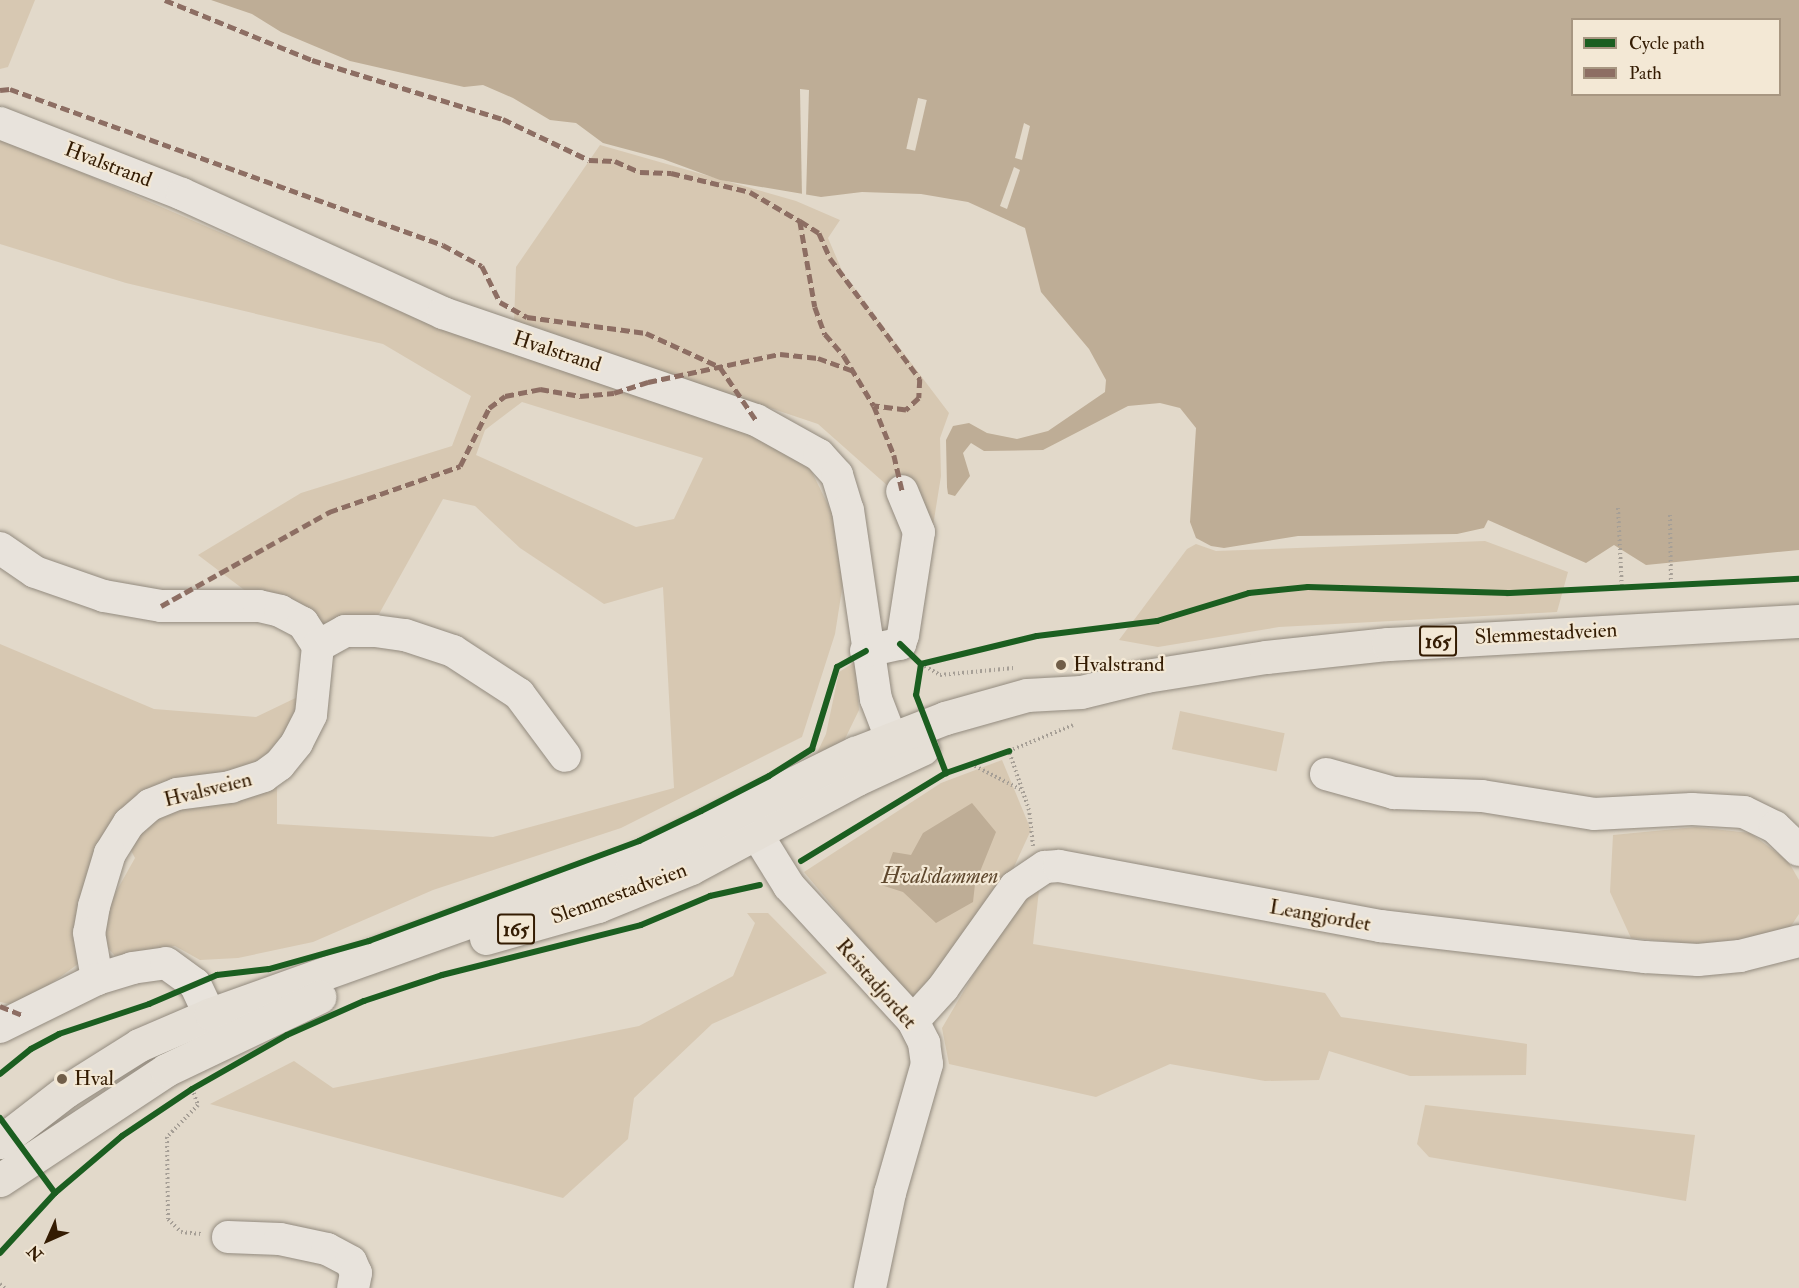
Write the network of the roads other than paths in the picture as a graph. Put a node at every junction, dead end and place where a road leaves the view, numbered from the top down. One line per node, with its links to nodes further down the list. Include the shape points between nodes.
1 (0, 123): 6 (street, Hvalstrand, via 182,194 443,313 756,420 796,440 819,455 837,475 849,510)
2 (902, 491): 6 (street, via 919,532 910,654)
3 (0, 548): 5 (street, via 35,572 104,596 161,606 259,606 280,611 303,623)
4 (1799, 621): 7 (main road, Slemmestadveien / 165, via 1388,644 1185,669 1080,692 1035,717)
5 (318, 646): 8 (street, via 345,631 375,631 405,635 453,651 519,694); 13 (street, Hvalsveien, via 311,715 297,743 279,765 264,776 231,787 177,794 150,806 129,823 110,853 94,906 89,933)
6 (866, 651): 7 (street, Hvalstrand, via 876,699)
7 (896, 748): 10 (main road, Slemmestadveien / 165)
8 (565, 756)
9 (1326, 774): 11 (street, via 1394,793 1482,796 1594,814 1692,809 1744,812 1775,827)
10 (748, 822): 14 (street, Reistadjordet, via 789,886); 16 (main road, Slemmestadveien / 165, via 632,863)
11 (1799, 850)
12 (1799, 941): 14 (street, Leangjordet, via 1740,956 1698,960 1645,957 1380,926 1059,866 1032,873 1015,887 943,988)
13 (97, 979): 15 (street); 16 (street, via 166,963 195,984)
14 (913, 1021): 21 (street, Reistadjordet, via 924,1043 927,1064 890,1193)
15 (0, 1027)
16 (216, 1027): 17 (main road, Slemmestadveien / 165, via 139,1045); 18 (main road, Slemmestadveien / 165)
17 (0, 1142)
18 (0, 1180)
19 (228, 1236): 20 (street, via 280,1239 327,1249 351,1262 356,1274)
20 (353, 1288)
21 (870, 1288)

